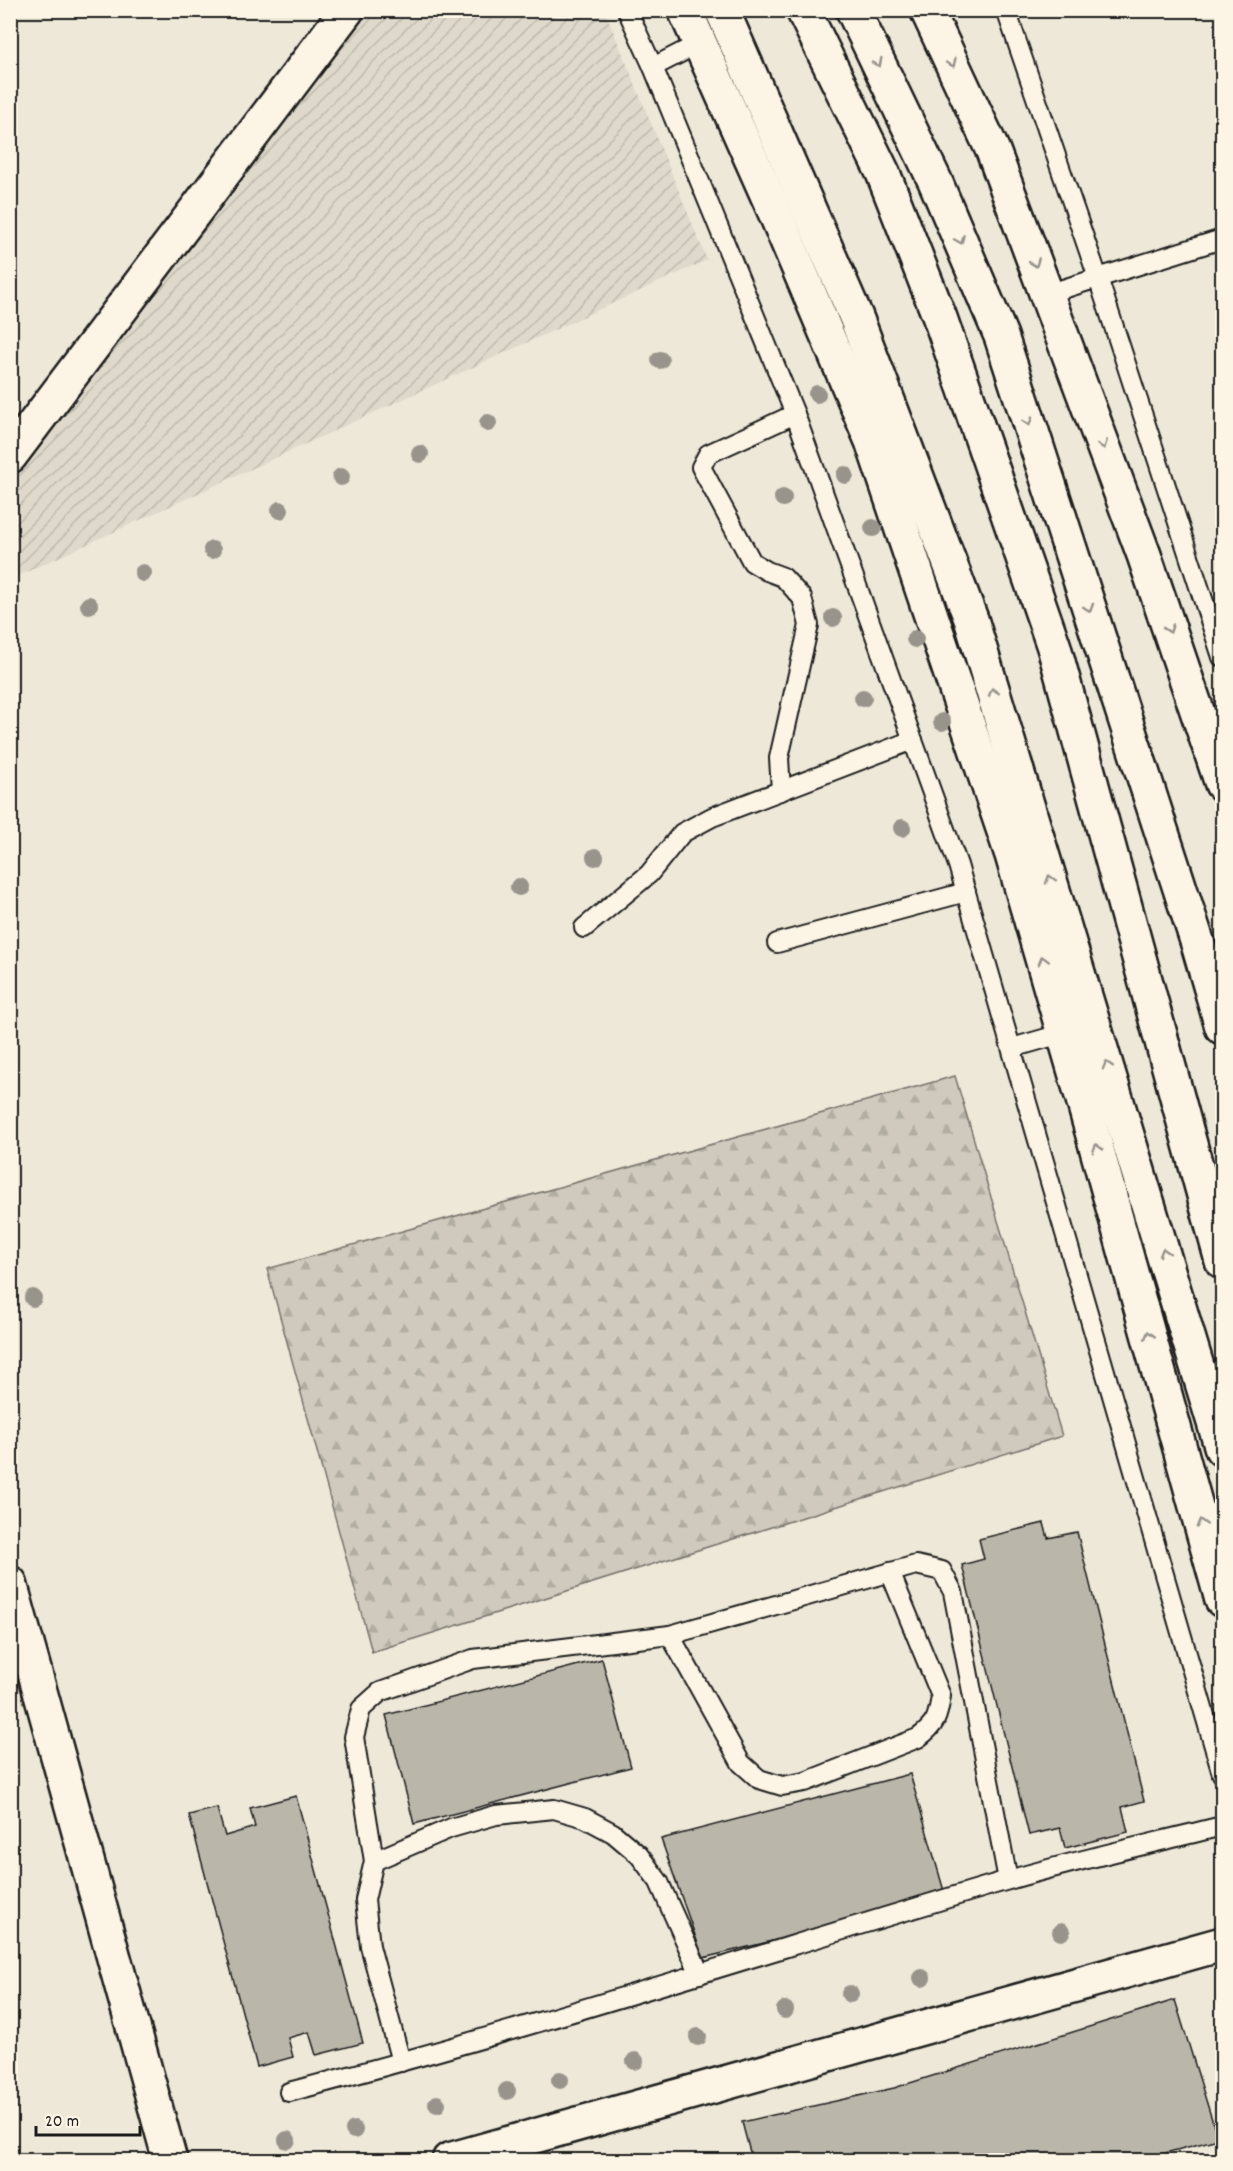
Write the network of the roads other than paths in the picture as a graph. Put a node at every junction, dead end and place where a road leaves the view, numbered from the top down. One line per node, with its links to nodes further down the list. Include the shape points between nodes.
1 (347, 10): 15 (main road)
2 (627, 10): 10 (lane)
3 (685, 10): 9 (main road)
4 (722, 10): 27 (main road, one-way to 4, via 971,619 856,317)
5 (803, 10): 26 (main road, via 883,173 940,318 1054,647)
6 (853, 10): 23 (main road, one-way to 23, via 934,181 1001,336)
7 (927, 10): 13 (main road, one-way to 13, via 993,151)
8 (1006, 10): 12 (lane)
9 (700, 44): 10 (lane); 24 (main road, one-way to 9, via 1012,855 872,441)
10 (653, 67): 14 (lane)
11 (1222, 239): 12 (lane)
12 (1098, 278): 13 (lane); 16 (lane)
13 (1047, 294): 18 (main road, one-way to 18, via 1144,555)
14 (795, 414): 17 (lane); 19 (lane, via 708,454 701,467 752,562 783,577 802,598 809,625 779,758)
15 (10, 456)
16 (1222, 657)
17 (913, 740): 19 (lane); 20 (lane)
18 (1222, 784)
19 (782, 791): 21 (lane, via 682,833 649,874)
20 (966, 892): 22 (lane); 25 (lane)
21 (584, 928)
22 (777, 943)
23 (1222, 1027)
24 (1064, 1033): 25 (lane); 30 (main road, one-way to 24)
25 (1012, 1048): 32 (lane)
26 (1222, 1262)
27 (1222, 1449)
28 (890, 1572): 31 (lane); 31 (lane, via 941,1696 939,1713 932,1728 918,1738 805,1782 782,1786 759,1779 741,1763); 36 (lane, via 916,1565 942,1571 953,1592)
29 (10, 1583): 41 (main road)
30 (1222, 1600)
31 (670, 1635): 35 (lane, via 473,1659 380,1692 361,1709 354,1737)
32 (1218, 1740): 33 (lane)
33 (1222, 1774)
34 (1222, 1826): 36 (lane)
35 (374, 1861): 38 (lane, via 451,1828 496,1815 554,1809 585,1818 613,1833 639,1855 659,1882); 39 (lane, via 365,1900 370,1946)
36 (1008, 1880): 38 (lane)
37 (1222, 1944): 42 (main road)
38 (700, 1974): 39 (lane)
39 (401, 2062): 40 (lane)
40 (289, 2092)
41 (170, 2160)
42 (450, 2160)

